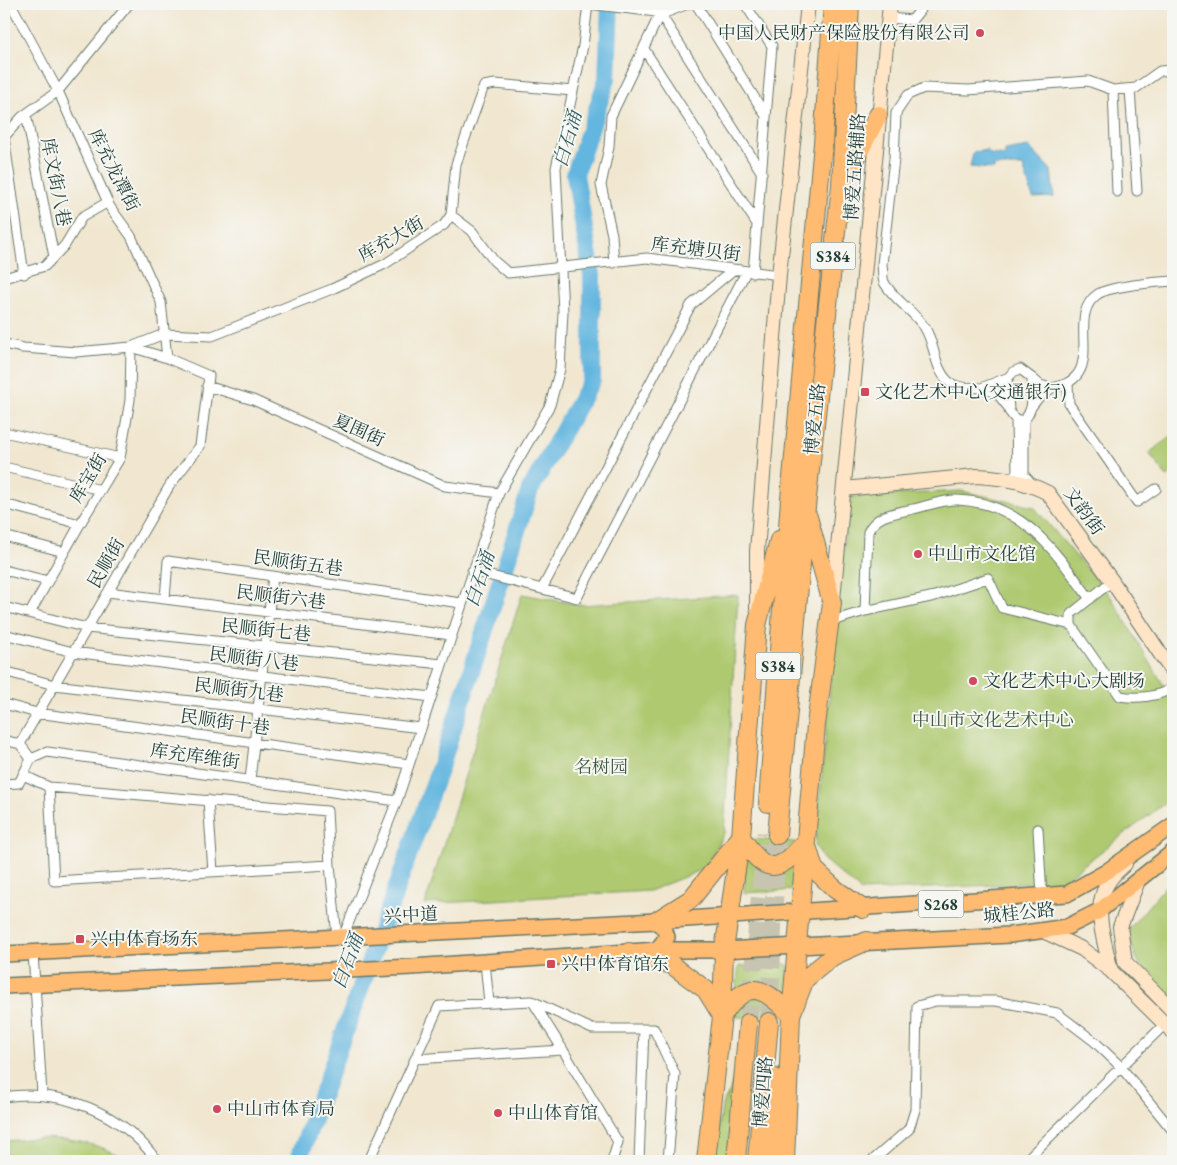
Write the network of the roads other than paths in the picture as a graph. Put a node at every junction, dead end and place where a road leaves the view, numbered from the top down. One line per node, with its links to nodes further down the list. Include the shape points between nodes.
1 (11, 4): 18 (street, 库充龙潭街)
2 (129, 4): 18 (street)
3 (588, 4): 12 (street, via 642,10); 19 (street)
4 (688, 4): 12 (street, via 665,13)
5 (696, 4): 22 (street)
6 (745, 4): 22 (street, via 772,46)
7 (808, 4): 37 (street)
8 (833, 4): 62 (highway, 博爱五路 / S384)
9 (850, 4): 25 (highway, 博爱五路 / S384)
10 (890, 4): 13 (street, 博爱五路辅路)
11 (925, 4): 13 (street, via 912,20)
12 (660, 8): 14 (street); 24 (street)
13 (889, 18): 21 (street, 博爱五路辅路)
14 (644, 49): 30 (street); 32 (street, via 611,116 609,147 601,184 612,235)
15 (1173, 70): 16 (street, via 1160,71)
16 (1130, 89): 17 (street); 26 (street)
17 (1113, 90): 27 (street); 48 (street, via 1088,81 968,90 924,88 908,95 896,113 883,281 926,330 947,379 956,386)
18 (58, 91): 20 (street); 28 (street, 库充龙潭街)
19 (573, 91): 29 (street, via 495,84 484,86 456,164); 33 (street, via 556,168)
20 (26, 114): 23 (street); 31 (street, 库文街八巷)
21 (878, 115): 25 (highway); 58 (street, 博爱五路辅路)
22 (766, 116): 24 (street)
23 (4, 137): 36 (street)
24 (762, 173): 30 (street)
25 (841, 185): 62 (highway, 博爱五路 / S384)
26 (1137, 191)
27 (1117, 192)
28 (108, 202): 31 (street, via 82,217); 40 (street, 库充龙潭街, via 131,236 161,302)
29 (451, 215): 33 (street, 库充塘贝街, via 472,230 494,262 508,273); 40 (street, 库充大街, via 444,225 384,264 332,289 212,336)
30 (758, 224): 35 (street)
31 (54, 257): 36 (street, via 45,266)
32 (612, 263): 33 (street, 库充塘贝街); 34 (street, 库充塘贝街, via 647,258)
33 (561, 268): 61 (street, via 560,370 553,396)
34 (733, 270): 35 (street, 库充塘贝街); 72 (street, via 692,305)
35 (750, 272): 37 (street, 库充塘贝街); 72 (street, via 577,598)
36 (24, 274): 38 (street)
37 (779, 275): 83 (street, via 757,551)
38 (4, 278)
39 (1173, 281): 47 (street, via 1112,288 1097,295 1088,304 1084,360 1080,372)
40 (164, 334): 42 (street, 库充大街); 43 (street, 库充龙潭街)
41 (4, 344): 42 (street, 库充大街, via 76,352)
42 (130, 347): 43 (street, 库充大街); 54 (street, 库宝街, via 130,400)
43 (167, 358): 46 (street, 库充大街)
44 (1009, 377): 45 (street, via 1020,369); 48 (street); 51 (street)
45 (1032, 378): 49 (street, via 1040,385); 50 (street)
46 (208, 381): 61 (street, 夏围街, via 445,486); 73 (street, 民顺街, via 200,446 170,485)
47 (1068, 383): 49 (street); 59 (street, via 1069,404 1137,502)
48 (981, 388): 51 (street, via 997,393)
49 (1052, 388): 50 (street)
50 (1032, 406): 52 (street, via 1030,414)
51 (1009, 407): 52 (street, via 1012,417)
52 (1020, 420): 56 (street, via 1017,473); 57 (street, via 1024,475)
53 (4, 432): 54 (street)
54 (120, 458): 60 (street, 库宝街)
55 (4, 466): 60 (street)
56 (1008, 479): 57 (street, 文韵街); 58 (street, 文韵街, via 976,476)
57 (1034, 486): 71 (street, 文韵街, via 1048,494)
58 (844, 489): 77 (street, 博爱五路辅路)
59 (1156, 489)
60 (101, 490): 64 (street, 库宝街)
61 (499, 493): 68 (street)
62 (798, 503): 77 (highway); 83 (highway); 114 (highway, 博爱五路 / S384)
63 (4, 504): 64 (street)
64 (80, 524): 66 (street, 库宝街)
65 (4, 536): 66 (street)
66 (64, 552): 70 (street, 库宝街)
67 (4, 570): 70 (street)
68 (472, 571): 72 (street); 76 (street)
69 (273, 576): 74 (street, 民顺街五巷, via 168,561); 76 (street, 民顺街五巷); 80 (street)
70 (48, 581): 81 (street, 库宝街)
71 (1112, 581): 75 (street); 92 (street, 文韵街)
72 (542, 589)
73 (108, 592): 74 (street, 民顺街六巷); 85 (street, 民顺街)
74 (165, 599): 80 (street, 民顺街六巷)
75 (1090, 599): 79 (street, via 1042,537 994,506 958,500 879,518 872,523 868,532); 84 (street, via 1071,614)
76 (461, 603): 87 (street)
77 (832, 603): 82 (highway)
78 (4, 607): 81 (street, 民顺街七巷)
79 (865, 611): 82 (street); 84 (street, via 935,596 988,578 1002,608)
80 (269, 612): 87 (street, 民顺街六巷); 88 (street)
81 (30, 613): 85 (street, 民顺街七巷)
82 (829, 622): 116 (highway)
83 (757, 625): 115 (highway)
84 (1071, 626): 95 (street, via 1120,696 1167,692)
85 (87, 628): 88 (street, 民顺街七巷); 89 (street, 民顺街)
86 (4, 634): 89 (street, 民顺街八巷)
87 (451, 635): 90 (street)
88 (265, 646): 90 (street, 民顺街七巷); 93 (street)
89 (73, 652): 93 (street, 民顺街八巷); 94 (street, 民顺街)
90 (442, 664): 96 (street)
91 (4, 671): 94 (street, 民顺街九巷)
92 (1173, 673)
93 (262, 676): 96 (street, 民顺街八巷); 98 (street)
94 (54, 685): 98 (street, 民顺街九巷); 99 (street, 民顺街)
95 (1173, 687)
96 (431, 697): 100 (street)
97 (4, 704): 99 (street, 民顺街十巷)
98 (258, 709): 100 (street, 民顺街九巷); 102 (street)
99 (38, 713): 102 (street, 民顺街十巷); 103 (street, 民顺街)
100 (421, 728): 105 (street)
101 (4, 740): 103 (street)
102 (254, 743): 105 (street, 民顺街十巷); 107 (street)
103 (20, 744): 104 (street)
104 (31, 759): 106 (street); 107 (street, 库充库维街, via 47,752)
105 (409, 764): 111 (street)
106 (23, 775): 108 (street, via 19,783); 109 (street)
107 (250, 780): 111 (street, 库充库维街)
108 (4, 784)
109 (49, 787): 110 (street); 120 (street, via 54,881)
110 (208, 800): 119 (street, via 327,811); 120 (street)
111 (397, 801): 129 (street)
112 (1173, 825): 117 (main road, 城桂公路 / S268)
113 (1038, 829): 122 (street)
114 (772, 834)
115 (741, 837): 116 (highway, via 754,856 769,866 789,861); 126 (highway); 127 (highway, via 691,899)
116 (806, 841): 123 (highway, via 814,869); 125 (highway)
117 (1140, 849): 122 (main road, 城桂公路 / S268, via 1067,894); 124 (street, via 1109,880)
118 (1173, 852): 121 (main road, 城桂公路 / S268)
119 (330, 865): 120 (street); 129 (street)
120 (213, 872)
121 (1139, 878): 124 (main road, 城桂公路 / S268); 143 (street, via 1120,927 1125,962)
122 (1042, 896): 123 (main road, 城桂公路 / S268)
123 (863, 909): 125 (main road, 城桂公路 / S268)
124 (1099, 911): 128 (main road, 城桂公路 / S268, via 1067,927); 138 (street)
125 (801, 912): 126 (main road, 城桂公路 / S268); 131 (highway, S268)
126 (729, 916): 127 (main road, 兴中道); 133 (highway)
127 (656, 921): 129 (main road, 兴中道); 132 (main road, via 664,928 667,937)
128 (1043, 931): 130 (main road, 城桂公路 / S268); 138 (street, via 1082,949)
129 (340, 937): 135 (main road, 兴中道)
130 (867, 941): 131 (main road, 城桂公路 / S268); 144 (highway, S268, via 833,956 806,979)
131 (799, 946): 133 (main road, 城桂公路 / S268); 144 (highway, S268)
132 (656, 950): 133 (main road); 134 (main road)
133 (724, 950): 145 (highway)
134 (629, 952): 137 (main road); 145 (highway, via 672,965 706,990)
135 (33, 953): 136 (main road, 兴中道); 139 (street)
136 (4, 954)
137 (485, 962): 139 (main road); 142 (street)
138 (1111, 970): 148 (street)
139 (35, 984): 140 (main road); 154 (street)
140 (4, 986)
141 (532, 1001): 142 (street); 149 (street, via 592,1029); 150 (street)
142 (489, 1003): 151 (street, via 439,1006)
143 (1173, 1010)
144 (792, 1015): 145 (highway, via 772,996 756,990 742,992); 166 (highway, S268)
145 (722, 1016): 162 (highway)
146 (748, 1022): 163 (highway, 博爱四路)
147 (769, 1022): 152 (highway, 博爱四路)
148 (1169, 1028): 153 (street)
149 (644, 1029): 160 (street); 161 (street, via 654,1029 675,1074)
150 (564, 1050): 151 (street); 159 (street, via 618,1142)
151 (415, 1059): 158 (street, via 371,1156)
152 (766, 1063): 164 (highway, 博爱四路); 165 (highway, via 775,1092)
153 (1121, 1067): 156 (street); 167 (street, via 1057,1013 996,1001 936,1001 917,1006 915,1110 908,1129); 168 (street)
154 (42, 1094): 155 (street); 157 (street, via 83,1104 118,1122)
155 (4, 1097)
156 (1173, 1131)
157 (157, 1161)
158 (374, 1161)
159 (612, 1161)
160 (639, 1161)
161 (668, 1161)
162 (706, 1161)
163 (736, 1161)
164 (757, 1161)
165 (770, 1161)
166 (786, 1161)
167 (872, 1161)
168 (1025, 1161)

